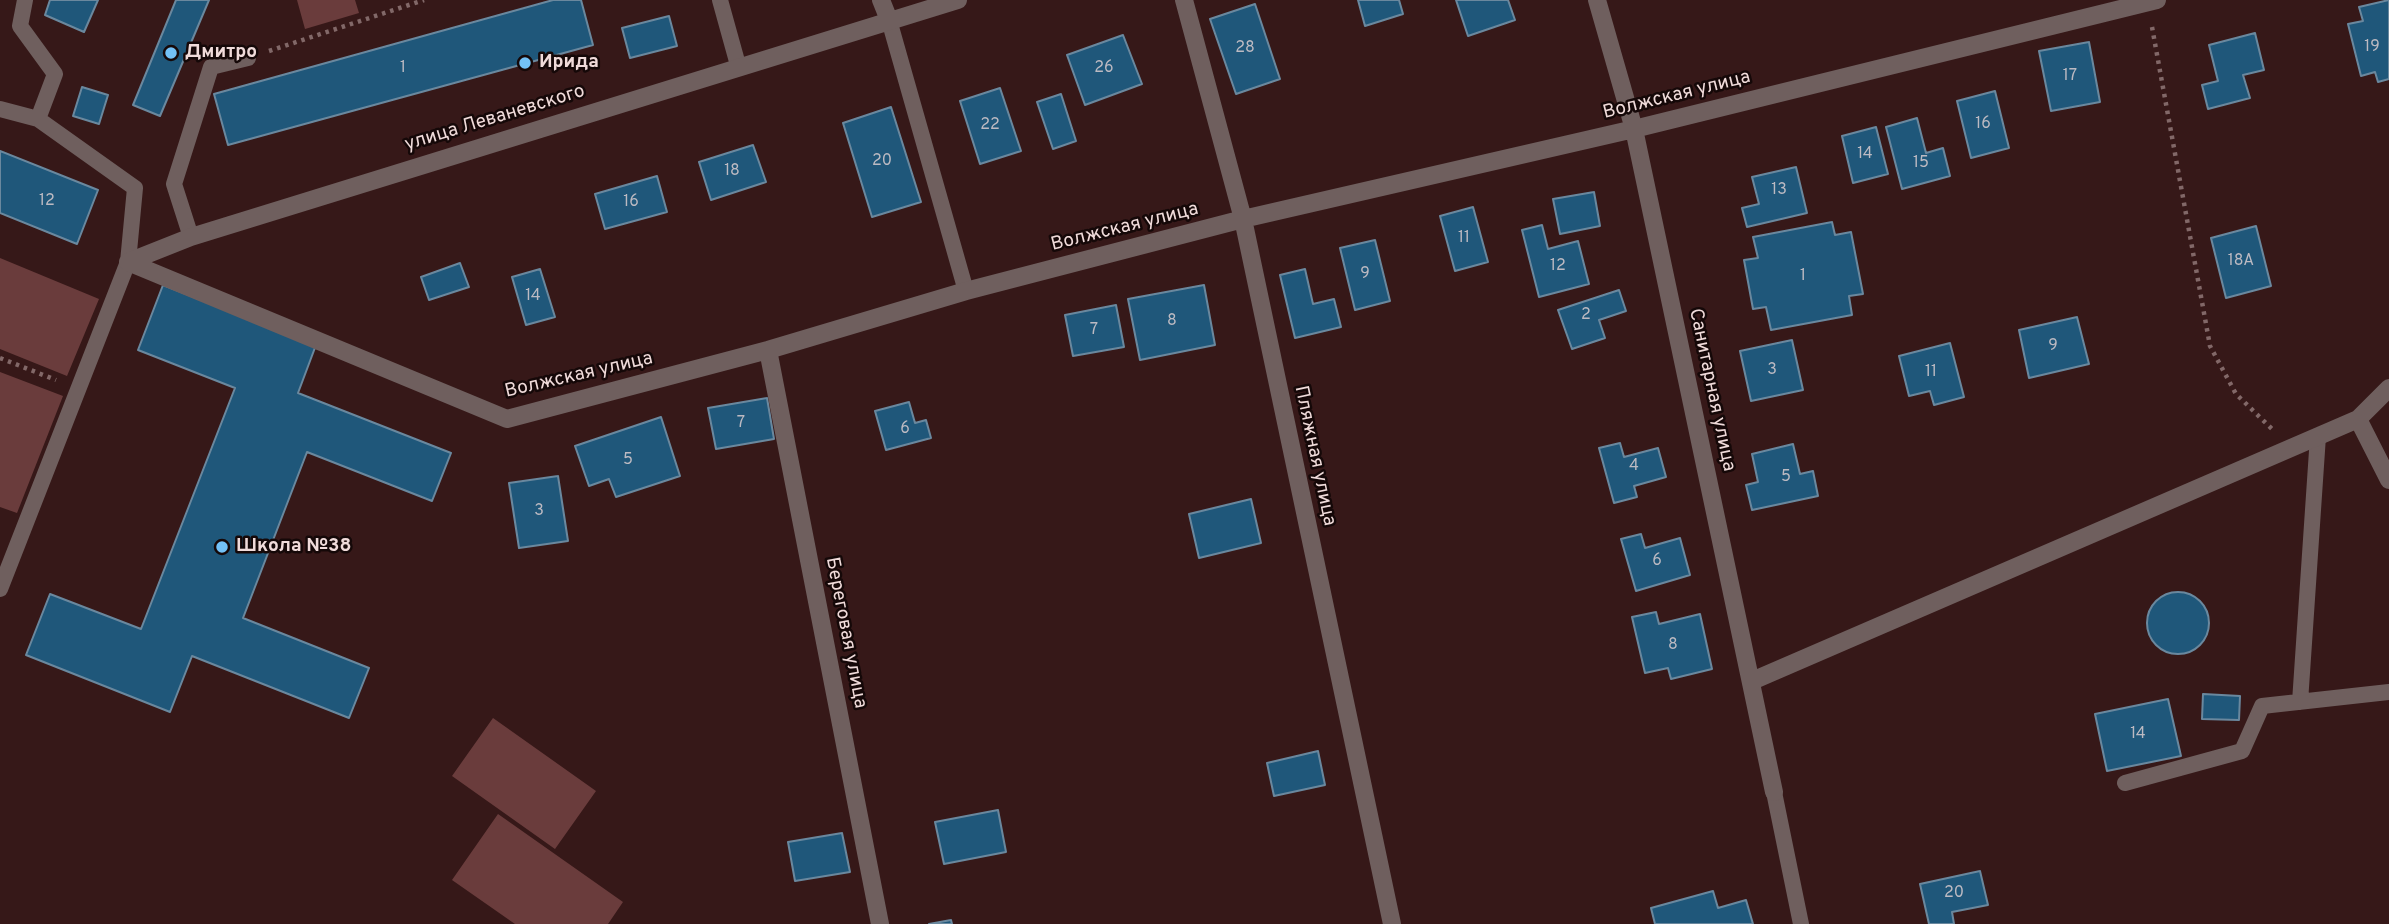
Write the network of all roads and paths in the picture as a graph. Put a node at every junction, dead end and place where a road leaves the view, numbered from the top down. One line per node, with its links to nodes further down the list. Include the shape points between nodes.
1 (25, 0): 13 (lane, via 20,26 55,74)
2 (424, 0): 10 (path)
3 (720, 0): 11 (lane)
4 (881, 0): 9 (street)
5 (958, 0): 9 (street, улица Леваневского)
6 (1184, 0): 15 (street, Пляжная улица)
7 (1597, 0): 14 (street, Санитарная улица)
8 (2152, 1): 14 (street, Волжская улица); 25 (path, via 2210,346 2236,394)
9 (890, 19): 11 (street, улица Леваневского); 18 (lane)
10 (248, 58): 16 (lane, via 211,67 174,184)
11 (738, 65): 16 (street, улица Леваневского)
12 (0, 109): 13 (lane)
13 (38, 119): 17 (lane, via 135,188)
14 (1634, 129): 15 (street, Волжская улица); 28 (street, Санитарная улица)
15 (1242, 219): 18 (street, Волжская улица); 34 (street, Пляжная улица)
16 (191, 237): 17 (street, улица Леваневского)
17 (128, 262): 19 (street, Волжская улица, via 508,419); 27 (lane)
18 (966, 290): 19 (street, Волжская улица)
19 (768, 350): 33 (street, Береговая улица)
20 (0, 358): 21 (path)
21 (61, 382)
22 (2389, 388): 23 (street)
23 (2358, 419): 24 (street); 26 (street)
24 (2318, 436): 25 (street); 30 (lane)
25 (2291, 448): 28 (street)
26 (2389, 480)
27 (0, 589)
28 (1752, 681): 32 (street, Санитарная улица)
29 (2389, 692): 30 (lane)
30 (2300, 702): 31 (lane, via 2262,706 2242,751)
31 (2125, 783)
32 (1774, 792): 35 (lane)
33 (880, 924)
34 (1392, 924)
35 (1801, 924)

